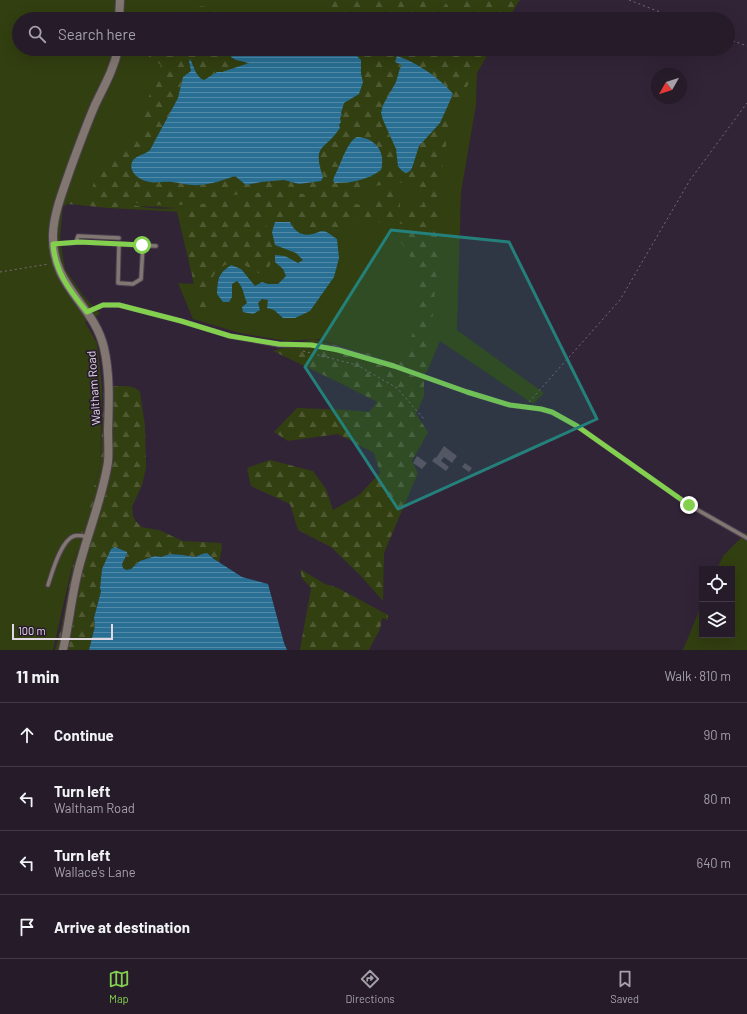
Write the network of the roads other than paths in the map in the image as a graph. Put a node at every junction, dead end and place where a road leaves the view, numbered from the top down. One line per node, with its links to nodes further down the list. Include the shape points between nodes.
1 (120, 0): 2 (street)
2 (119, 12)
3 (116, 56): 6 (street, Waltham Road, via 88,120 64,187 54,222)
4 (119, 238): 5 (lane, via 78,236)
5 (76, 242): 6 (lane); 7 (lane)
6 (53, 244): 10 (street, Waltham Road, via 56,263 68,287)
7 (119, 244): 8 (lane); 8 (lane, via 118,283 133,284 140,279)
8 (142, 245): 9 (lane)
9 (156, 246)
10 (87, 312): 11 (street, Waltham Road, via 104,346 109,414 108,461); 12 (lane, via 103,305 119,305 230,336 338,350 510,405 541,409 562,417 684,502)
11 (88, 537): 13 (lane, via 76,535 70,538 60,554); 14 (street, Waltham Road, via 80,561)
12 (747, 538)
13 (48, 586)
14 (63, 650)

